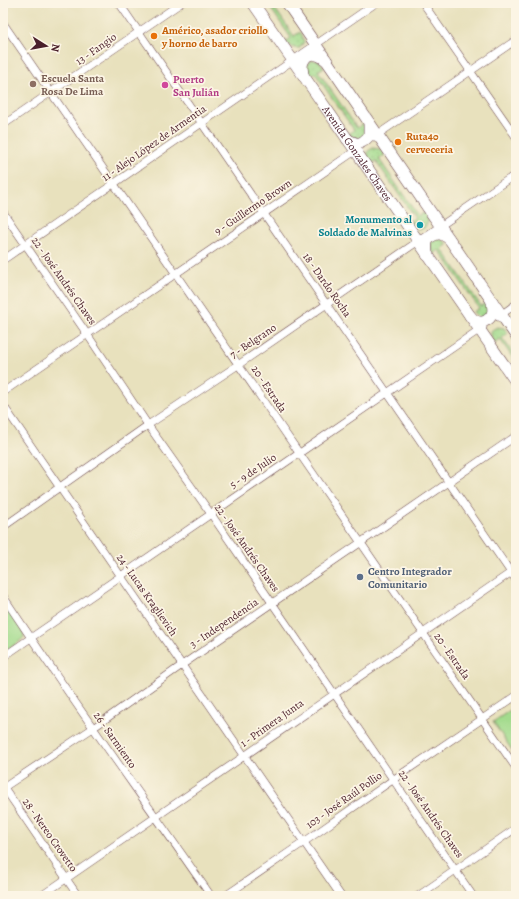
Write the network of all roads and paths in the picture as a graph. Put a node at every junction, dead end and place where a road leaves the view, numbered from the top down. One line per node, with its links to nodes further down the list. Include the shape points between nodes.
1 (119, 3): 8 (street, 18 - Dardo Rocha)
2 (181, 3): 8 (street, 13 - Fangio)
3 (253, 3): 11 (main road, Avenida Gonzales Chaves)
4 (287, 3): 10 (main road)
5 (376, 3): 10 (street, 11 - Alejo López de Armentia)
6 (423, 3): 13 (street)
7 (3, 23): 15 (street, 20 - Estrada)
8 (139, 32): 15 (street, 13 - Fangio); 16 (street, 18 - Dardo Rocha)
9 (516, 40): 13 (street, 9 - Guillermo Brown)
10 (316, 45): 11 (street, 11 - Alejo López de Armentia); 12 (main road)
11 (293, 60): 14 (main road, Avenida Gonzales Chaves); 16 (street, 11 - Alejo López de Armentia)
12 (326, 60): 14 (main road, via 313,54 307,57 303,61); 17 (main road)
13 (470, 72): 19 (street, 9 - Guillermo Brown); 21 (street)
14 (303, 76): 20 (main road, Avenida Gonzales Chaves)
15 (51, 93): 18 (street, 13 - Fangio); 24 (street, 20 - Estrada)
16 (202, 123): 24 (street, 11 - Alejo López de Armentia); 26 (street, 18 - Dardo Rocha)
17 (369, 123): 19 (main road); 20 (main road, via 369,136 365,141 353,143)
18 (3, 125)
19 (378, 135): 22 (street, 9 - Guillermo Brown); 27 (main road)
20 (347, 138): 22 (main road, Avenida Gonzales Chaves)
21 (516, 138)
22 (355, 150): 26 (street, 9 - Guillermo Brown); 29 (main road, Avenida Gonzales Chaves)
23 (516, 174): 27 (street, 7 - Belgrano)
24 (114, 184): 30 (street, 11 - Alejo López de Armentia); 33 (street, 20 - Estrada)
25 (3, 212): 30 (street, 22 - José Andrés Chaves)
26 (264, 213): 33 (street, 9 - Guillermo Brown); 35 (street, 18 - Dardo Rocha)
27 (440, 226): 28 (main road); 29 (street, 7 - Belgrano)
28 (449, 239): 31 (main road, via 437,234 431,237 427,241); 34 (main road)
29 (418, 241): 31 (main road, Avenida Gonzales Chaves); 35 (street, 7 - Belgrano)
30 (26, 244): 32 (street, 11 - Alejo López de Armentia); 40 (street, 22 - José Andrés Chaves)
31 (427, 255): 38 (main road, Avenida Gonzales Chaves)
32 (3, 260)
33 (176, 274): 40 (street, 9 - Guillermo Brown); 42 (street, 20 - Estrada)
34 (492, 301): 37 (main road); 38 (main road, via 492,315 488,319 476,321)
35 (326, 304): 42 (street, 7 - Belgrano); 45 (street, 18 - Dardo Rocha)
36 (516, 304): 37 (street, 5 - 9 de Julio)
37 (501, 314): 39 (street, 5 - 9 de Julio); 41 (main road)
38 (470, 316): 39 (main road, Avenida Gonzales Chaves)
39 (479, 329): 43 (main road, Avenida Gonzales Chaves); 45 (street, 5 - 9 de Julio)
40 (87, 334): 44 (street, 9 - Guillermo Brown); 47 (street, 22 - José Andrés Chaves)
41 (516, 336)
42 (238, 365): 47 (street, 7 - Belgrano); 49 (street, 20 - Estrada)
43 (516, 382)
44 (3, 392)
45 (387, 393): 49 (street, 5 - 9 de Julio); 50 (street, 18 - Dardo Rocha)
46 (3, 405): 51 (street, 24 - Lucas Kraglievich)
47 (148, 425): 51 (street, 7 - Belgrano); 52 (street, 22 - José Andrés Chaves)
48 (516, 436): 50 (street, 3 - Independencia)
49 (299, 453): 52 (street, 5 - 9 de Julio); 54 (street, 20 - Estrada)
50 (449, 482): 54 (street, 3 - Independencia); 55 (street, 18 - Dardo Rocha)
51 (60, 488): 53 (street, 7 - Belgrano); 56 (street, 24 - Lucas Kraglievich)
52 (211, 514): 56 (street, 5 - 9 de Julio); 59 (street, 22 - José Andrés Chaves)
53 (3, 527)
54 (360, 542): 59 (street, 3 - Independencia); 60 (street, 20 - Estrada)
55 (513, 571): 57 (street, 18 - Dardo Rocha); 60 (street, 1 - Primera Junta)
56 (121, 576): 61 (street, 5 - 9 de Julio); 63 (street, 24 - Lucas Kraglievich)
57 (516, 580)
58 (3, 596): 61 (street, 26 - Sarmiento)
59 (272, 603): 63 (street, 3 - Independencia); 64 (street, 22 - José Andrés Chaves)
60 (423, 633): 64 (street, 1 - Primera Junta); 66 (street, 20 - Estrada)
61 (30, 638): 62 (street, 5 - 9 de Julio); 67 (street, 26 - Sarmiento)
62 (3, 657)
63 (182, 665): 67 (street, 3 - Independencia); 68 (street, 24 - Lucas Kraglievich)
64 (335, 694): 68 (street, 1 - Primera Junta); 70 (street, 22 - José Andrés Chaves)
65 (516, 696): 66 (street, 103 - José Raúl Pollio)
66 (482, 719): 69 (street, 20 - Estrada); 70 (street, 103 - José Raúl Pollio)
67 (93, 728): 71 (street, 3 - Independencia); 72 (street, 26 - Sarmiento)
68 (245, 756): 72 (street, 1 - Primera Junta); 74 (street, 24 - Lucas Kraglievich)
69 (516, 768)
70 (394, 779): 74 (street, 103 - José Raúl Pollio); 75 (street, 22 - José Andrés Chaves)
71 (3, 787): 76 (street, 28 - Nereo Crovetto)
72 (156, 816): 76 (street, 1 - Primera Junta); 79 (street, 26 - Sarmiento)
73 (516, 828): 75 (street)
74 (304, 842): 80 (street, 103 - José Raúl Pollio); 81 (street, 24 - Lucas Kraglievich)
75 (456, 869): 82 (street); 83 (street, 22 - José Andrés Chaves)
76 (66, 878): 77 (street, 1 - Primera Junta); 78 (street, 28 - Nereo Crovetto)
77 (41, 896)
78 (78, 896)
79 (211, 896)
80 (225, 896)
81 (341, 896)
82 (418, 896)
83 (474, 896)

